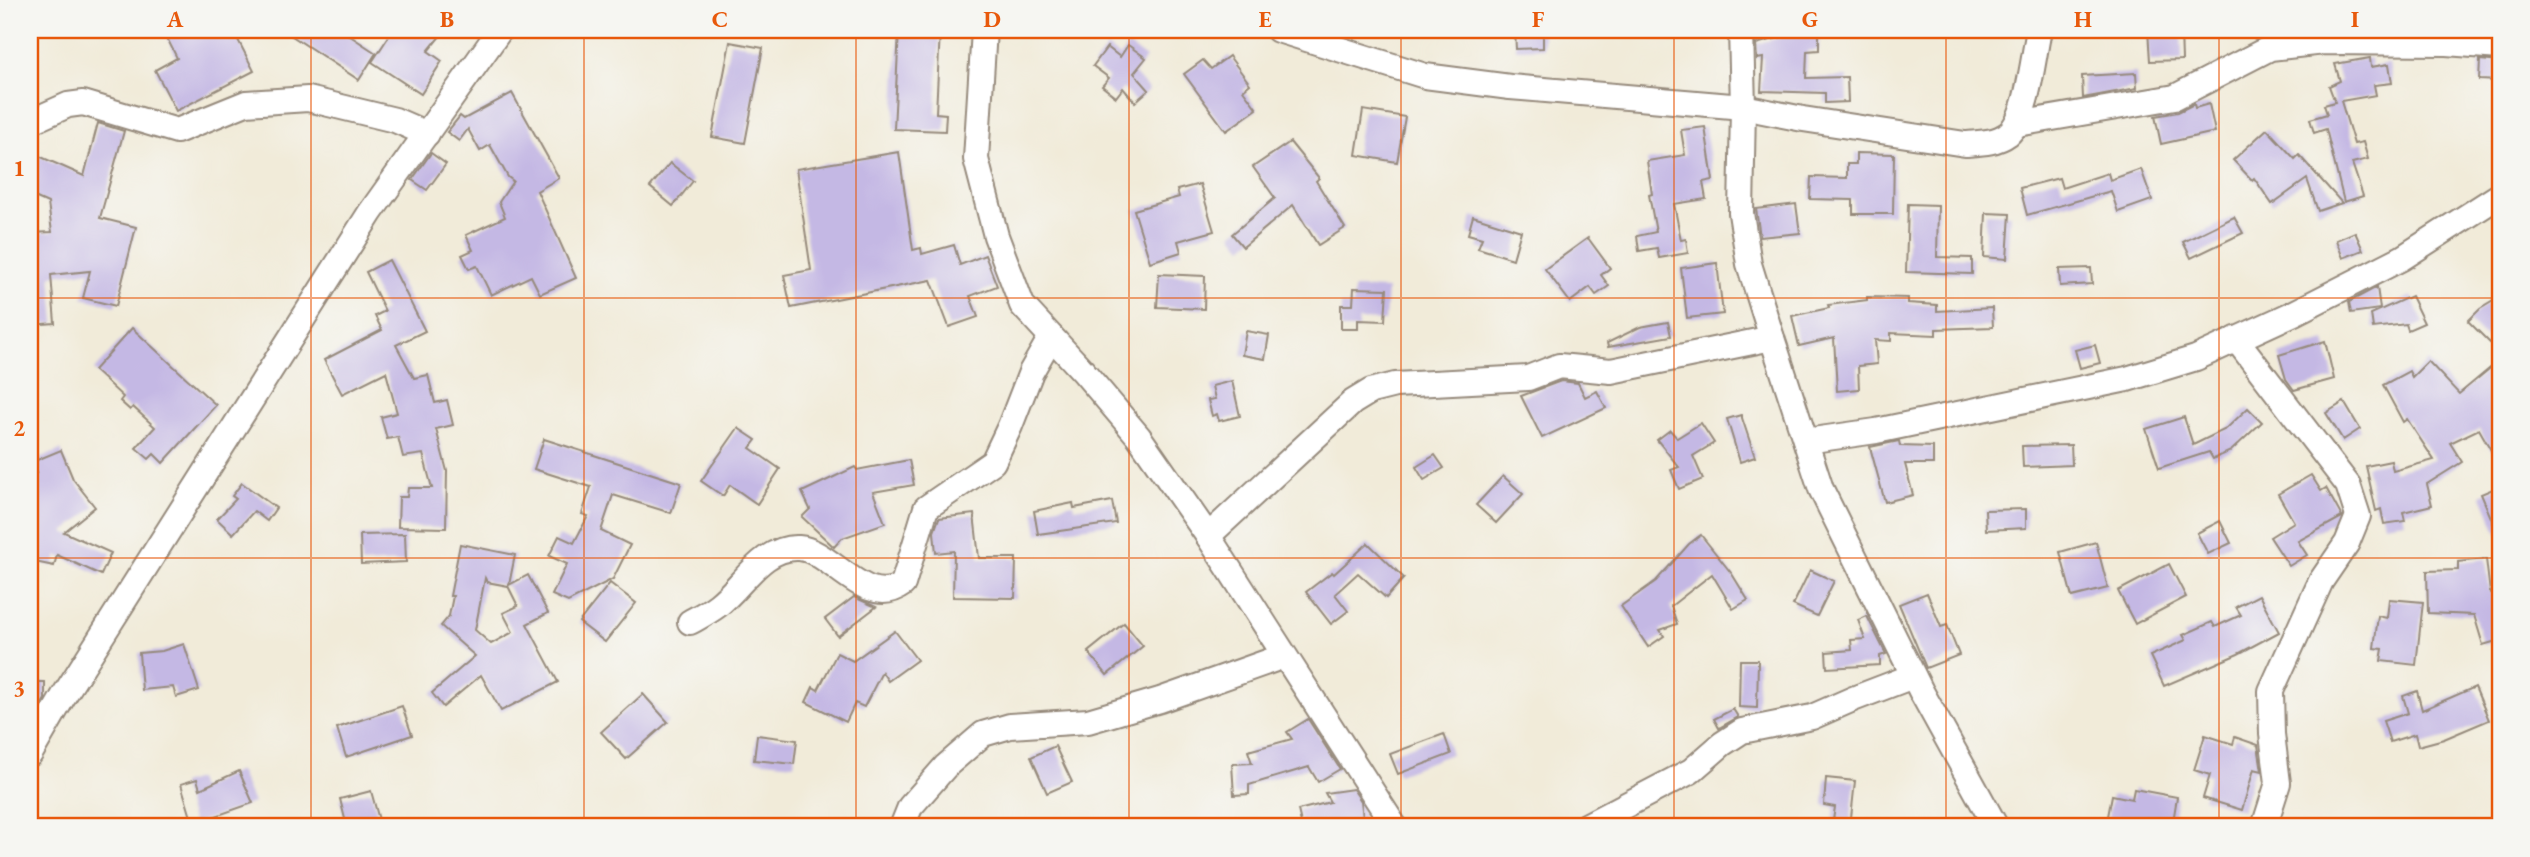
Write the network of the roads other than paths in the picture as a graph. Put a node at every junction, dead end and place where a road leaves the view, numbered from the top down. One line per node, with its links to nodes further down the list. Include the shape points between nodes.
1 (500, 30): 10 (street)
2 (984, 30): 12 (street, via 976,159 996,236 1021,305)
3 (1278, 30): 7 (street, via 1425,76)
4 (1741, 30): 7 (street)
5 (2039, 30): 9 (street)
6 (2500, 47): 9 (street, via 2324,42 2270,48 2175,97)
7 (1743, 107): 9 (street, via 1965,144 1991,142 2006,136); 13 (street, via 1741,213 1749,264)
8 (30, 121): 10 (street, via 83,103 177,131 246,103 309,99 395,120)
9 (2017, 124)
10 (427, 134): 20 (street, via 370,213)
11 (2500, 195): 14 (street, via 2402,258)
12 (1051, 337): 16 (street, via 1139,437); 17 (street, via 993,462 926,508 903,584 882,592 802,548 789,549 765,558 719,605)
13 (1772, 338): 15 (street); 16 (street, via 1611,371 1559,366 1528,378 1395,385 1371,391 1353,402)
14 (2236, 339): 15 (street, via 2196,358 2127,379 1877,431); 25 (street, via 2348,485 2358,516 2347,543 2321,581 2272,691 2278,783)
15 (1805, 441): 19 (street, via 1821,489)
16 (1208, 537): 18 (street)
17 (690, 622)
18 (1284, 656): 21 (street, via 1088,721 1010,726 983,734 946,766 910,807); 22 (street)
19 (1913, 676): 23 (street, via 1812,717 1742,731 1690,771); 24 (street)
20 (30, 754)
21 (902, 827)
22 (1395, 827)
23 (1584, 827)
24 (1996, 827)
25 (2264, 827)

